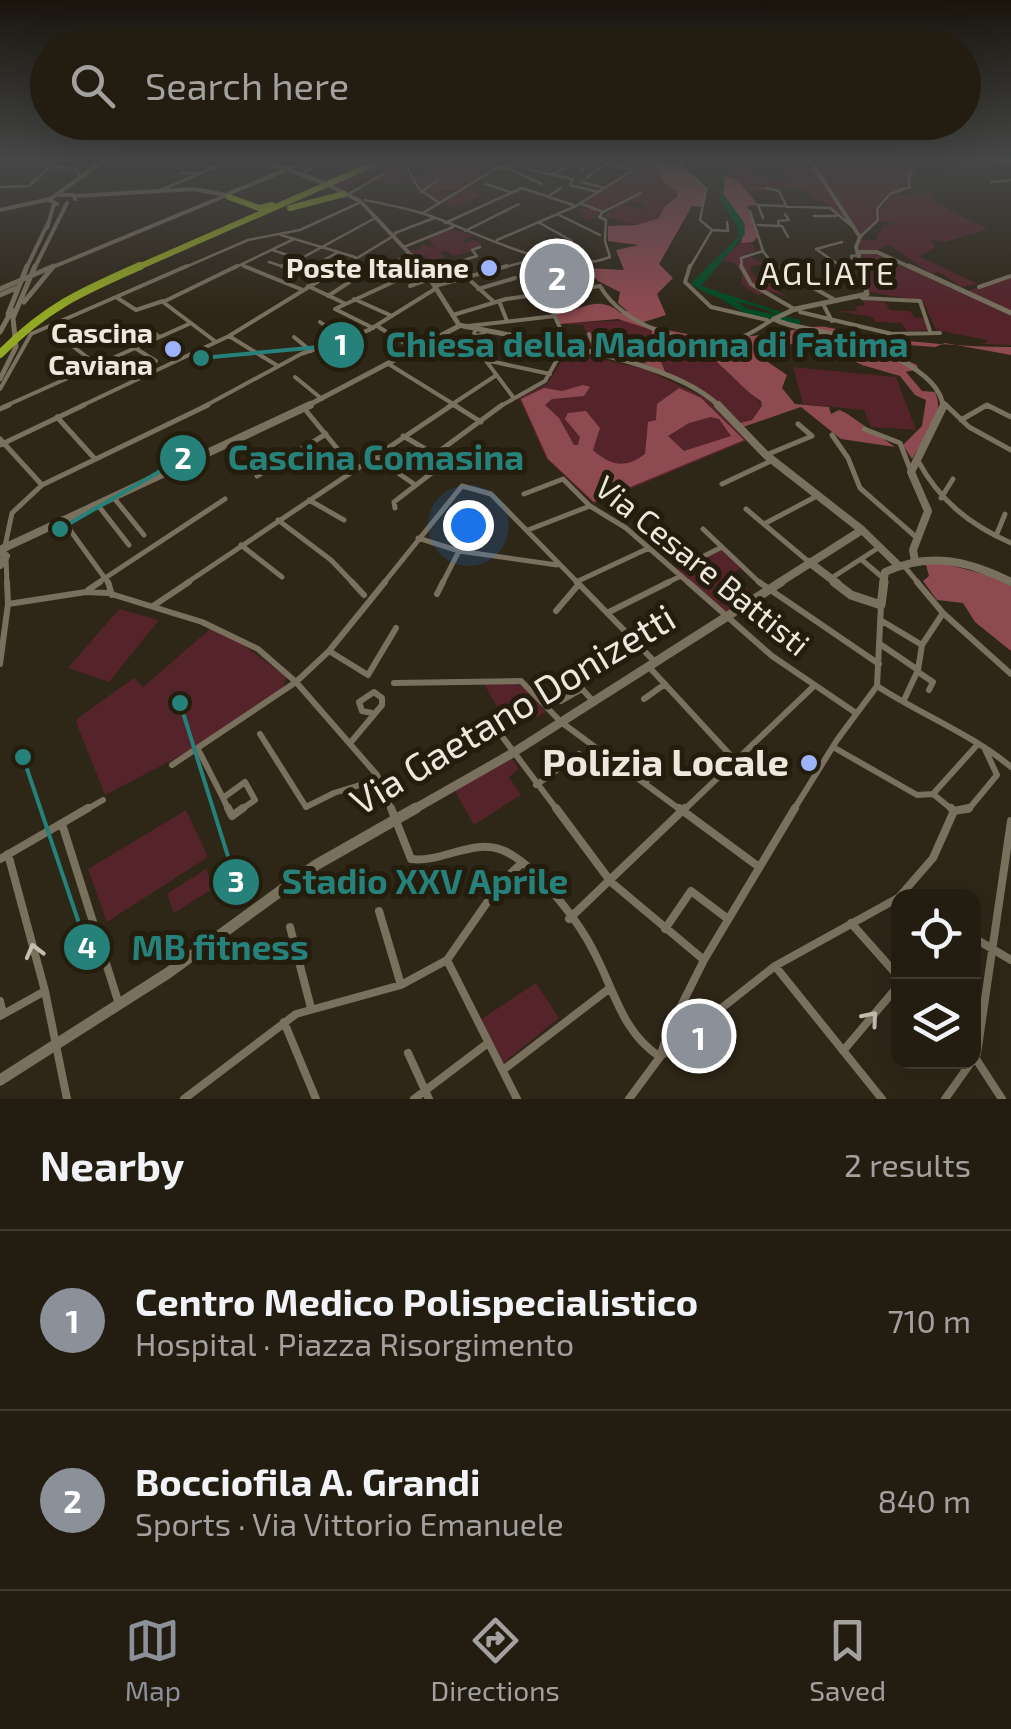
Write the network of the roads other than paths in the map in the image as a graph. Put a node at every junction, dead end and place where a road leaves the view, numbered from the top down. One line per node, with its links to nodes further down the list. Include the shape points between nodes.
1 (51, 210): 32 (street)
2 (61, 210): 32 (street)
3 (192, 210): 72 (street)
4 (258, 210): 41 (highway)
5 (265, 210): 41 (highway)
6 (270, 210): 37 (highway)
7 (284, 210): 37 (highway)
8 (327, 210): 44 (street, via 300,230)
9 (368, 210): 29 (street)
10 (412, 210): 24 (street)
11 (427, 210): 24 (street)
12 (473, 210): 35 (street)
13 (506, 210): 43 (street)
14 (566, 210): 25 (street)
15 (597, 210): 23 (street)
16 (606, 210): 23 (street)
17 (702, 210): 42 (street, via 700,220)
18 (760, 210): 31 (street)
19 (833, 210): 28 (street)
20 (842, 210): 40 (street)
21 (877, 210): 48 (street, via 878,220)
22 (750, 211): 36 (street)
23 (603, 212): 64 (street, via 608,261)
24 (423, 213): 30 (street)
25 (557, 214): 33 (street); 45 (street)
26 (785, 214): 38 (street, via 789,220)
27 (814, 216): 28 (street)
28 (839, 216): 40 (street)
29 (377, 217): 46 (street); 52 (street)
30 (434, 218): 35 (street); 46 (street)
31 (763, 218)
32 (51, 221): 86 (street); 98 (street); 105 (street)
33 (538, 222): 50 (street); 64 (street, via 572,241)
34 (727, 222): 42 (street, via 728,231)
35 (445, 223): 39 (street)
36 (758, 225): 38 (street); 57 (street)
37 (233, 226): 107 (highway, via 78,293)
38 (778, 226): 47 (street)
39 (453, 227): 43 (street); 53 (street)
40 (853, 228): 48 (street)
41 (220, 230): 107 (highway, via 76,292)
42 (712, 230): 106 (street, via 706,250 687,270 686,284 710,307)
43 (466, 231): 50 (street)
44 (278, 234): 49 (street); 89 (street, via 248,240)
45 (600, 235)
46 (395, 236): 53 (street); 60 (street)
47 (788, 236)
48 (860, 237): 58 (street)
49 (294, 239): 52 (street); 55 (street)
50 (494, 241): 63 (street)
51 (842, 242): 58 (street, via 816,248 839,265 854,263 851,256)
52 (322, 247): 56 (street); 62 (street)
53 (404, 247): 59 (street)
54 (480, 247): 75 (street, via 472,250 477,256 452,264)
55 (272, 250): 62 (street); 68 (street)
56 (338, 252): 60 (street); 66 (street)
57 (763, 252): 93 (street, via 796,281); 99 (street, via 739,264 757,290)
58 (859, 253): 90 (street, via 867,293); 100 (street, via 877,252)
59 (412, 256): 67 (street); 70 (street)
60 (356, 257): 71 (street)
61 (545, 258): 63 (street); 64 (street); 85 (street)
62 (300, 259): 66 (street)
63 (535, 259): 69 (street); 75 (street)
64 (574, 259)
65 (269, 262): 78 (street)
66 (317, 264): 71 (street)
67 (380, 265): 74 (street); 88 (street)
68 (243, 266): 81 (street); 92 (street)
69 (536, 266)
70 (423, 268): 74 (street); 76 (street)
71 (334, 270): 78 (street)
72 (46, 271): 84 (street); 98 (street, via 44,283)
73 (1011, 276): 80 (street)
74 (401, 277): 91 (street)
75 (464, 277): 82 (street); 83 (street)
76 (430, 278): 79 (street); 82 (street)
77 (515, 278): 83 (street)
78 (320, 279): 81 (street)
79 (410, 286)
80 (979, 287)
81 (306, 288): 88 (street); 120 (street)
82 (435, 288): 101 (street); 102 (street)
83 (478, 289): 94 (street)
84 (2, 291): 86 (street)
85 (560, 291): 87 (street); 106 (street, via 600,286 628,317 699,338 733,339)
86 (14, 292): 105 (street)
87 (544, 292): 94 (street); 103 (street)
88 (328, 296): 95 (street)
89 (116, 297): 92 (street, via 136,310); 113 (street)
90 (862, 298): 93 (street); 117 (street, via 920,301)
91 (354, 299): 95 (street); 101 (street)
92 (164, 301): 112 (street)
93 (837, 301): 96 (street)
94 (496, 302): 102 (street); 110 (street)
95 (344, 303): 115 (street, via 336,308)
96 (823, 304): 97 (street); 108 (street)
97 (812, 306): 99 (street); 104 (street)
98 (17, 309): 140 (street, via 16,347)
99 (797, 310): 104 (street); 106 (street)
100 (1011, 312)
101 (392, 316): 115 (street)
102 (454, 316): 116 (street)
103 (554, 316): 110 (street); 129 (street)
104 (814, 316): 108 (street)
105 (7, 319): 125 (street)
106 (772, 320): 145 (street, via 838,335 905,364 933,384)
107 (30, 321): 125 (highway)
108 (832, 321): 117 (street, via 897,335)
109 (320, 322): 123 (street)
110 (507, 322): 116 (street)
111 (120, 323): 126 (street)
112 (190, 323): 121 (street); 124 (street)
113 (50, 326): 126 (street); 141 (street, via 28,336)
114 (144, 326): 121 (street)
115 (375, 327): 123 (street); 128 (street)
116 (465, 328): 128 (street); 129 (street); 132 (street)
117 (928, 331): 118 (street)
118 (940, 333)
119 (589, 334): 131 (street)
120 (229, 336): 124 (street); 136 (street)
121 (159, 337): 127 (street)
122 (294, 338): 130 (street)
123 (344, 338): 130 (street)
124 (216, 342): 150 (street)
125 (2, 344)
126 (69, 344): 135 (street)
127 (135, 348): 133 (street); 135 (street)
128 (414, 349): 134 (street)
129 (561, 349): 131 (street); 137 (street)
130 (310, 350): 136 (street)
131 (595, 355): 163 (street, via 632,363 711,398)
132 (485, 360): 137 (street); 138 (street)
133 (156, 362)
134 (386, 363): 144 (street); 147 (street)
135 (97, 365): 149 (street)
136 (278, 366): 146 (street)
137 (550, 374): 143 (street)
138 (495, 376): 143 (street); 147 (street)
139 (295, 377): 144 (street)
140 (0, 378)
141 (0, 388)
142 (199, 397): 146 (street)
143 (513, 397): 153 (street)
144 (322, 398): 148 (street)
145 (944, 403): 152 (street); 164 (street)
146 (210, 404): 165 (street)
147 (449, 404): 153 (street); 158 (street)
148 (303, 407): 156 (street); 176 (street)
149 (0, 409)
150 (57, 418): 159 (street); 165 (street)
151 (1011, 418): 152 (street, via 986,405)
152 (960, 420): 160 (street)
153 (482, 422): 161 (street)
154 (798, 424): 163 (street, via 812,436)
155 (864, 430): 169 (street, via 900,443)
156 (326, 434): 168 (street); 170 (street)
157 (832, 435): 196 (street, via 860,488)
158 (403, 436): 161 (street); 162 (street)
159 (1, 442): 174 (street)
160 (1011, 450)
161 (434, 455): 166 (street)
162 (373, 456): 168 (street); 172 (street)
163 (770, 458): 173 (street); 177 (street)
164 (916, 458): 169 (street); 178 (street)
165 (95, 459): 174 (street)
166 (446, 462): 167 (street); 172 (street)
167 (460, 469)
168 (354, 470): 180 (street)
169 (911, 472): 196 (street, via 928,511)
170 (257, 476)
171 (953, 479): 178 (street)
172 (414, 484): 183 (street)
173 (722, 484)
174 (42, 485): 204 (street, via 12,513)
175 (524, 494): 182 (street, Via Cesare Battisti, via 563,479)
176 (111, 496): 181 (street); 193 (street)
177 (816, 496): 189 (street); 192 (street)
178 (941, 498): 194 (street)
179 (225, 499): 214 (street)
180 (308, 500): 187 (street); 188 (street)
181 (96, 503): 186 (street); 198 (street)
182 (590, 506): 191 (street); 202 (street, Via Cesare Battisti)
183 (395, 508)
184 (746, 510): 189 (street)
185 (1004, 514): 194 (street)
186 (62, 519): 204 (street, via 17,541); 214 (street)
187 (278, 520): 199 (street); 223 (street)
188 (344, 520)
189 (764, 524): 208 (street)
190 (703, 529): 201 (street)
191 (526, 530): 195 (street, via 491,494 462,486); 210 (street)
192 (862, 530): 200 (street); 208 (street, Via Gaetano Donizetti)
193 (144, 534)
194 (996, 536): 197 (street)
195 (418, 538): 203 (street); 234 (street)
196 (918, 539): 207 (street)
197 (1011, 543)
198 (129, 544)
199 (241, 545): 213 (street); 225 (street)
200 (881, 546): 206 (street); 209 (street)
201 (722, 547): 205 (street); 218 (street)
202 (649, 548): 211 (street, Via Cesare Battisti); 217 (street)
203 (459, 551): 210 (street); 220 (street)
204 (2, 557): 222 (street)
205 (698, 559)
206 (860, 559): 212 (street); 215 (street)
207 (915, 560): 209 (street); 216 (street, via 964,562)
208 (809, 562): 215 (street); 218 (street, Via Gaetano Donizetti)
209 (900, 564): 212 (street); 228 (street)
210 (560, 565): 217 (street)
211 (679, 576): 227 (street); 229 (street, Via Cesare Battisti)
212 (882, 577): 224 (street)
213 (282, 578)
214 (104, 579): 219 (street); 221 (street)
215 (830, 579): 224 (street)
216 (1011, 582)
217 (578, 583): 226 (street); 227 (street)
218 (767, 590): 229 (street, Via Gaetano Donizetti); 237 (street)
219 (86, 592): 221 (street); 222 (street)
220 (437, 594)
221 (112, 595): 225 (street)
222 (4, 596): 236 (street)
223 (364, 596)
224 (881, 605): 230 (street)
225 (153, 606): 240 (street, via 216,627)
226 (556, 610)
227 (607, 613): 235 (street)
228 (943, 613): 233 (street); 239 (street)
229 (725, 616): 235 (street, Via Gaetano Donizetti); 243 (street, Via Cesare Battisti)
230 (880, 620): 232 (street); 233 (street)
231 (396, 628): 234 (street, via 368,675)
232 (880, 644): 237 (street); 238 (street)
233 (922, 645): 238 (street)
234 (329, 651): 240 (street)
235 (651, 663): 242 (street); 249 (street, Via Gaetano Donizetti)
236 (0, 664)
237 (879, 664): 244 (street)
238 (918, 671): 245 (street, via 933,682); 247 (street)
239 (1011, 674)
240 (296, 682): 255 (street); 259 (street)
241 (394, 683): 252 (street, via 515,680)
242 (665, 684): 246 (street); 263 (street)
243 (815, 685): 251 (street, Via Cesare Battisti); 263 (street)
244 (877, 686): 247 (street); 251 (street)
245 (929, 690)
246 (644, 699)
247 (904, 700): 258 (street)
248 (561, 702): 249 (street, via 582,689)
249 (592, 702): 252 (street, Via Gaetano Donizetti)
250 (372, 713): 255 (street)
251 (856, 713): 257 (street)
252 (561, 722): 261 (street, Via Gaetano Donizetti); 269 (street)
253 (495, 728): 261 (street)
254 (270, 733): 260 (street, via 261,736)
255 (350, 743): 267 (street)
256 (278, 744): 260 (street)
257 (833, 746): 270 (street, via 917,795); 281 (street)
258 (981, 746): 266 (street); 270 (street); 273 (street, via 997,775 968,810)
259 (198, 749): 265 (street); 271 (street)
260 (269, 750): 267 (street, via 306,807)
261 (511, 754): 268 (street); 276 (street, Via Gaetano Donizetti)
262 (579, 754): 268 (street)
263 (734, 759): 274 (street)
264 (662, 760): 269 (street)
265 (172, 765)
266 (1011, 766)
267 (379, 779): 276 (street)
268 (536, 784): 282 (street)
269 (645, 784): 274 (street)
270 (934, 794): 273 (street)
271 (222, 798): 271 (street, via 232,816 255,800 244,782)
272 (103, 800): 277 (street)
273 (954, 811): 283 (street, via 942,846)
274 (684, 812): 281 (street); 282 (street)
275 (1011, 820): 278 (street)
276 (394, 822): 280 (street, via 416,861 488,847); 303 (street, Via Gaetano Donizetti, via 302,874)
277 (62, 824): 279 (street); 303 (street)
278 (1009, 843): 292 (street)
279 (4, 857): 300 (street, one-way to 279)
280 (522, 863): 286 (street); 293 (street)
281 (759, 867): 287 (street)
282 (610, 882): 286 (street); 290 (street)
283 (908, 889)
284 (891, 902): 288 (street)
285 (379, 911): 298 (street)
286 (570, 919): 299 (street)
287 (728, 919): 290 (street, via 692,891); 294 (street)
288 (851, 923): 296 (street); 297 (street)
289 (290, 927): 305 (street)
290 (665, 929): 294 (street)
291 (981, 943): 292 (street)
292 (992, 950): 295 (street); 308 (street)
293 (447, 960): 298 (street); 313 (street)
294 (704, 960): 304 (street)
295 (1011, 960)
296 (774, 966): 311 (street); 315 (street)
297 (891, 968)
298 (401, 985): 305 (street)
299 (610, 988): 317 (street, via 627,1025); 320 (street)
300 (45, 991): 306 (street); 314 (street)
301 (891, 994): 315 (street, one-way to 301)
302 (0, 1001): 306 (street)
303 (119, 1004): 314 (street, Via Gaetano Donizetti)
304 (680, 1007): 307 (street); 310 (street)
305 (311, 1008): 309 (street)
306 (2, 1015)
307 (674, 1019): 310 (street); 317 (street)
308 (981, 1020)
309 (284, 1022): 323 (street); 325 (street)
310 (686, 1024): 311 (street); 312 (street)
311 (698, 1029): 312 (street)
312 (688, 1038): 317 (street)
313 (488, 1042): 320 (street); 322 (street)
314 (57, 1045): 321 (street, Via Gaetano Donizetti); 324 (street)
315 (843, 1051): 329 (street)
316 (408, 1053): 322 (street)
317 (660, 1057): 328 (street)
318 (981, 1067): 331 (street)
319 (967, 1069): 330 (street)
320 (503, 1070): 327 (street)
321 (0, 1080)
322 (427, 1095): 326 (street)
323 (190, 1097)
324 (67, 1099)
325 (316, 1099)
326 (414, 1099)
327 (517, 1099)
328 (629, 1099)
329 (882, 1099)
330 (945, 1099)
331 (1002, 1099)

